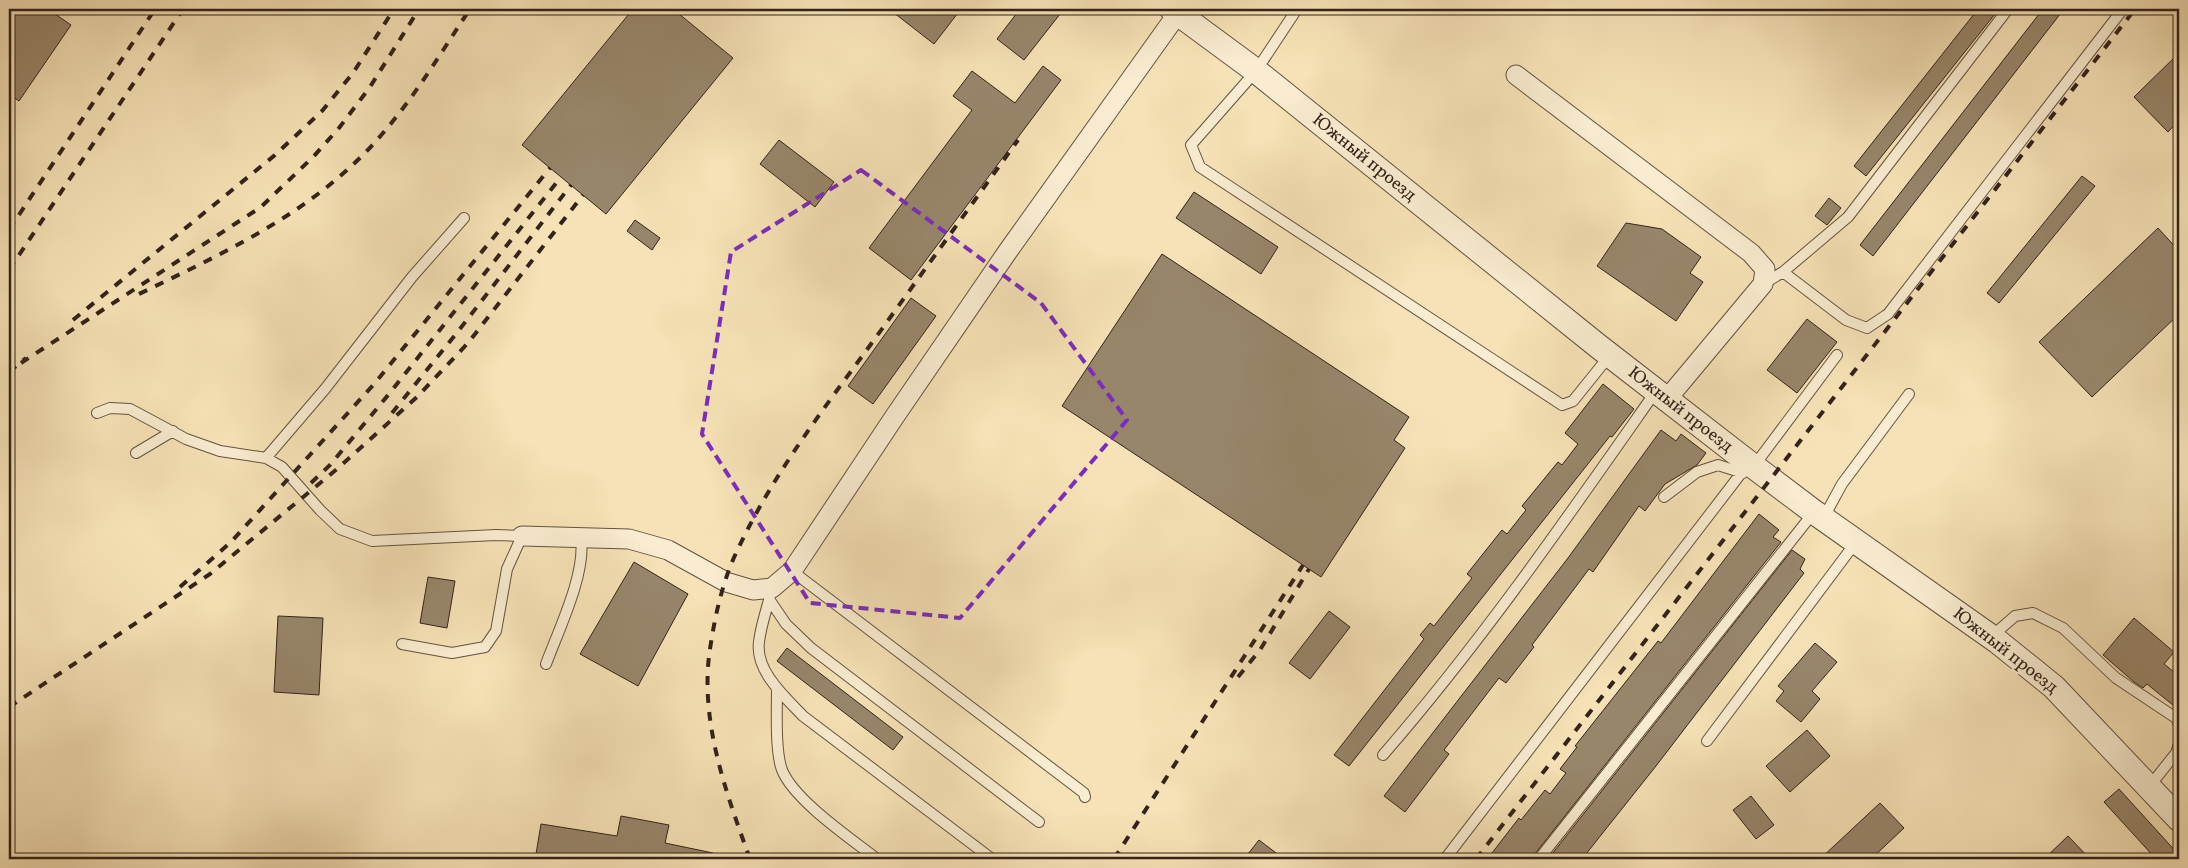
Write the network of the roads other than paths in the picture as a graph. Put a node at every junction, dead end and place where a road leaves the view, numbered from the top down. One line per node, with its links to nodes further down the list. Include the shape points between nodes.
1 (1297, 9): 5 (lane)
2 (2008, 9): 8 (lane, via 1848,216)
3 (2123, 9): 8 (lane, via 1888,314 1867,328 1846,320)
4 (1175, 11): 5 (street, Южный проезд); 24 (street)
5 (1256, 71): 11 (street, Южный проезд); 11 (lane, via 1191,145 1200,167 1562,405 1573,401)
6 (1516, 75): 9 (street, via 1751,253 1765,268)
7 (464, 218): 17 (lane, via 412,277 325,389)
8 (1783, 272): 9 (lane)
9 (1763, 284): 13 (street)
10 (1837, 355): 18 (lane)
11 (1610, 356): 13 (street, Южный проезд)
12 (1909, 394): 20 (lane)
13 (1661, 395): 18 (street, Южный проезд); 33 (lane, via 1433,697)
14 (97, 413): 15 (lane, via 110,408 130,408)
15 (173, 432): 16 (lane); 17 (lane, via 220,451)
16 (136, 453)
17 (266, 458): 21 (lane, via 282,467 340,529 372,541)
18 (1749, 468): 19 (lane, via 1718,465 1697,472); 20 (street, Южный проезд); 40 (lane, via 1719,502)
19 (1664, 497)
20 (1819, 515): 23 (street, Южный проезд); 41 (lane)
21 (522, 536): 22 (street); 27 (lane, via 507,569 496,631 485,646 452,653)
22 (580, 538): 25 (street, via 629,539 668,550 726,582); 28 (lane, via 582,550 571,600)
23 (1856, 542): 26 (street, Южный проезд); 31 (lane)
24 (792, 571): 25 (street); 35 (lane, via 1084,793)
25 (770, 594): 29 (lane, via 759,643 763,665); 37 (lane, via 786,624 811,648)
26 (1991, 637): 30 (lane, via 2015,616 2033,613 2063,628 2116,678 2176,718); 34 (street, Южный проезд, via 2054,687)
27 (402, 644)
28 (546, 664)
29 (777, 688): 38 (lane, via 781,768 789,785); 39 (lane, via 803,716)
30 (2179, 725)
31 (1707, 741)
32 (2179, 744): 34 (lane, via 2176,753)
33 (1384, 755)
34 (2149, 787): 36 (street, Южный проезд)
35 (1084, 798)
36 (2179, 819)
37 (1039, 822)
38 (877, 859)
39 (992, 859)
40 (1445, 859)
41 (1539, 859)

